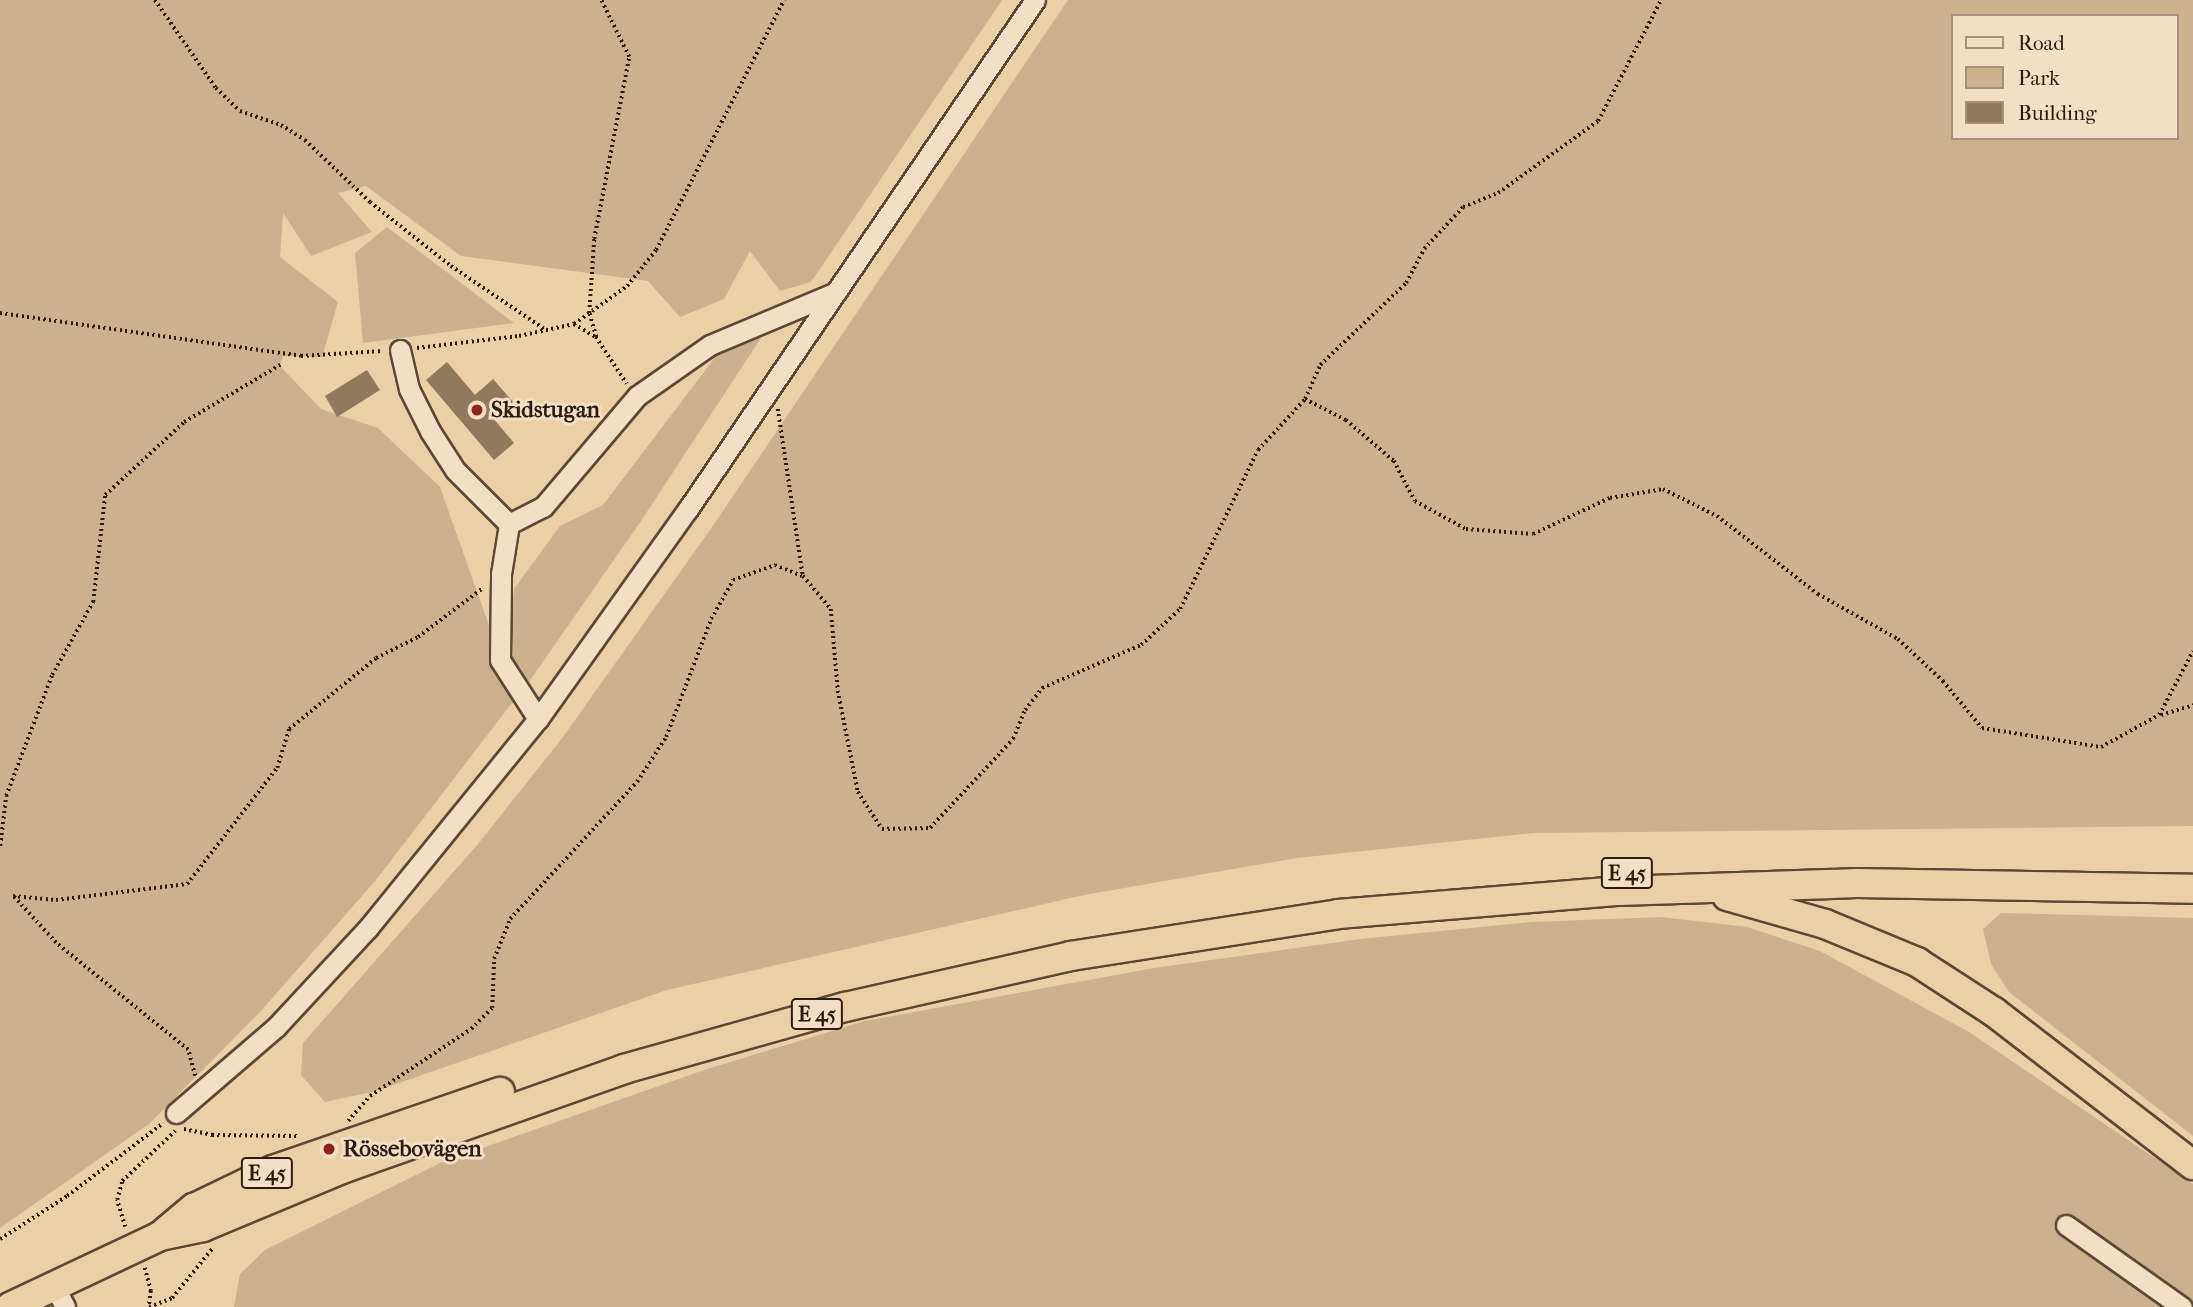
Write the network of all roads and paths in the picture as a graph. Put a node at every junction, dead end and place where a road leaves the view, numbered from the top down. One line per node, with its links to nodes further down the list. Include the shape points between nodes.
1 (155, 0): 10 (path, via 216,88 240,111 281,125 305,140 370,202 451,266)
2 (601, 0): 8 (path, via 629,57 594,239)
3 (783, 0): 8 (path, via 656,250 627,286)
4 (1035, 0): 6 (street)
5 (1661, 0): 16 (path, via 1598,121 1498,193 1463,207 1424,249 1406,284 1321,365)
6 (836, 292): 14 (street); 15 (street, via 710,345)
7 (0, 313): 12 (path, via 301,356)
8 (589, 313): 9 (path); 11 (path)
9 (575, 324): 10 (path); 11 (path)
10 (546, 330): 12 (path)
11 (596, 337): 15 (path)
12 (400, 350): 17 (street, via 409,389 430,431 455,470)
13 (280, 366): 24 (path, via 184,422 105,495 93,602 52,675 10,784)
14 (766, 394): 19 (path, via 778,407); 23 (street)
15 (637, 396): 17 (street, via 542,507)
16 (1305, 400): 19 (path, via 1258,450 1180,609 1141,645 1042,688 1025,710 1013,739 930,828 882,830 858,792 838,691 831,609); 22 (path, via 1346,420 1394,461 1415,501 1466,529 1533,534 1610,498 1663,489 1717,516 1818,594 1898,639 1943,681 1982,728 2101,747)
17 (509, 524): 18 (street)
18 (501, 573): 23 (street, via 500,660); 28 (path, via 418,637 376,658 289,729 277,768 187,884 56,900 13,896 56,943 188,1050)
19 (803, 576): 30 (path, via 775,565 733,580 711,619 666,737 637,782 510,919 494,959 492,1008 471,1029 370,1096)
20 (2193, 651): 22 (path)
21 (2193, 705): 22 (path)
22 (2159, 715)
23 (538, 719): 28 (street, via 368,928 276,1027)
24 (0, 846)
25 (2193, 873): 35 (highway, E 45, via 1854,869 1618,873 1349,897 1065,940 840,990 467,1102 273,1170 194,1209)
26 (1698, 887): 27 (highway, E 45, via 1857,883); 32 (highway, via 1825,924 1917,962 2004,1019); 35 (highway, E 45, via 1338,914 1071,956 946,982 624,1069 358,1163 203,1227)
27 (2193, 889)
28 (200, 1093): 29 (street)
29 (177, 1121): 31 (path, via 212,1135); 34 (path, via 122,1181 117,1200); 36 (path)
30 (344, 1125)
31 (305, 1136)
32 (2193, 1165)
33 (2066, 1225): 42 (street)
34 (125, 1227)
35 (160, 1236): 39 (highway, E 45)
36 (0, 1239)
37 (217, 1245): 41 (path, via 172,1298)
38 (145, 1268): 41 (path, via 151,1291)
39 (59, 1296): 40 (highway, E 45)
40 (10, 1307)
41 (149, 1307)
42 (2182, 1307)

